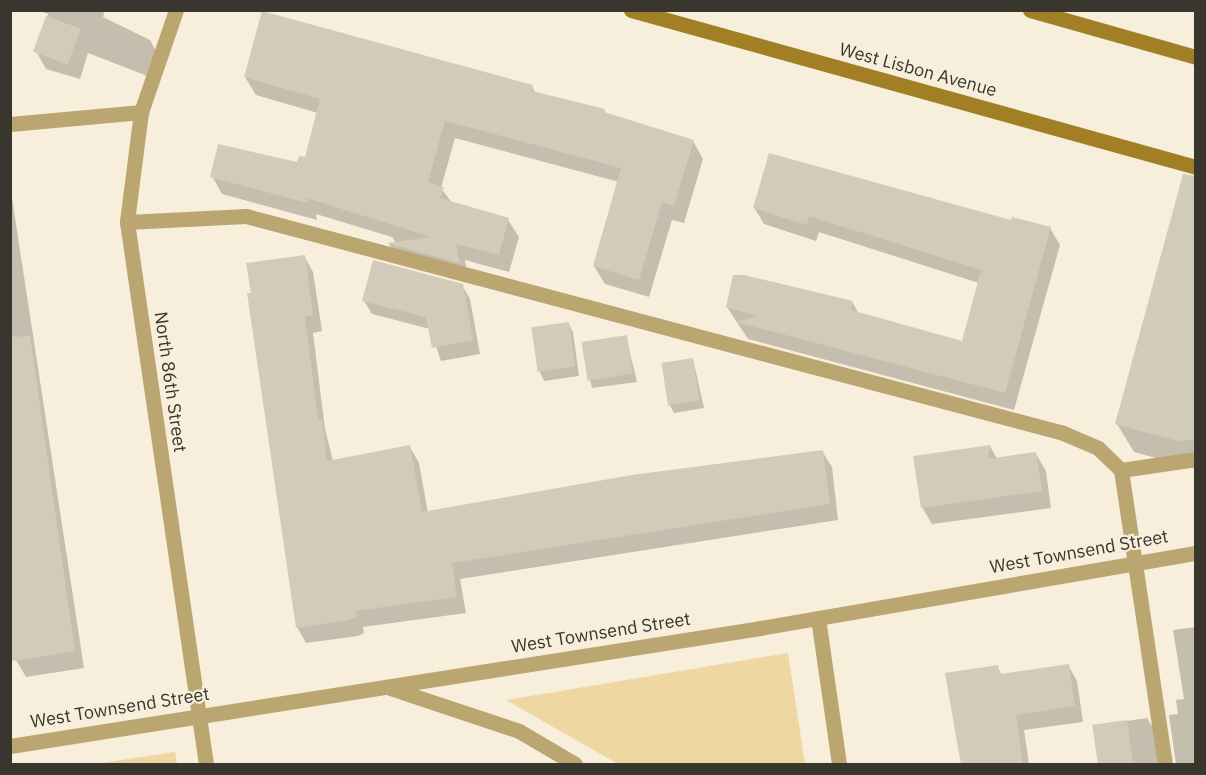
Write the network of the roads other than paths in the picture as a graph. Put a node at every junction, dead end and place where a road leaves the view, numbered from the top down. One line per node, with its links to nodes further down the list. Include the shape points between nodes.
1 (176, 10): 5 (street, North 86th Street)
2 (631, 10): 7 (main road, West Lisbon Avenue)
3 (1030, 10): 4 (main road)
4 (1196, 57)
5 (141, 112): 6 (street); 8 (street, North 86th Street)
6 (10, 124)
7 (1196, 167)
8 (127, 222): 10 (street, via 246,216 1063,433 1098,448); 15 (street, North 86th Street)
9 (1196, 459): 10 (street)
10 (1121, 471): 12 (street)
11 (1196, 552): 12 (street, West Townsend Street)
12 (1136, 561): 13 (street, West Townsend Street); 20 (street)
13 (818, 618): 14 (street, West Townsend Street); 19 (street)
14 (385, 687): 15 (street, West Townsend Street); 18 (street, via 519,731)
15 (198, 714): 16 (street, West Townsend Street); 17 (street, North 86th Street)
16 (10, 746)
17 (206, 765)
18 (575, 765)
19 (838, 765)
20 (1165, 765)

